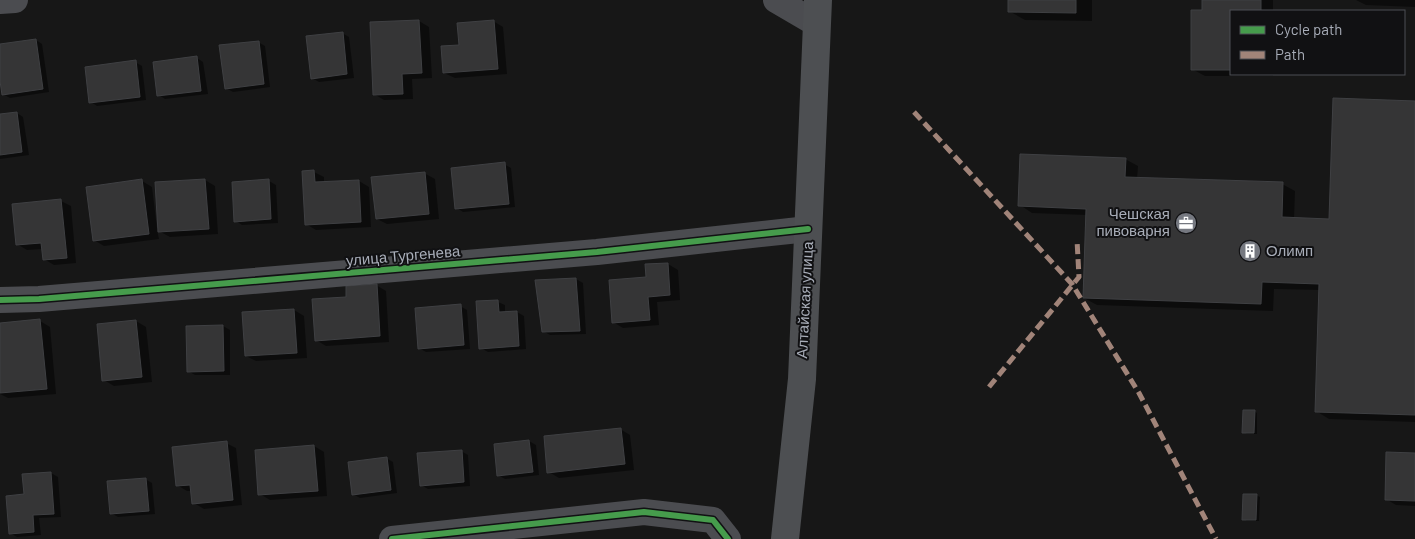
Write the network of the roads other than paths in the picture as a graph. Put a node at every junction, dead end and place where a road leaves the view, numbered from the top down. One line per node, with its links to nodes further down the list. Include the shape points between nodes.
1 (15, 0): 3 (street)
2 (776, 0): 4 (street)
3 (0, 2)
4 (817, 12): 5 (main road, Алтайская улица)
5 (808, 229): 6 (street, улица Тургенева, via 597,252); 9 (main road, Алтайская улица, via 802,378)
6 (0, 300)
7 (392, 539): 8 (street, via 644,512 713,520)
8 (728, 539)
9 (785, 539)

